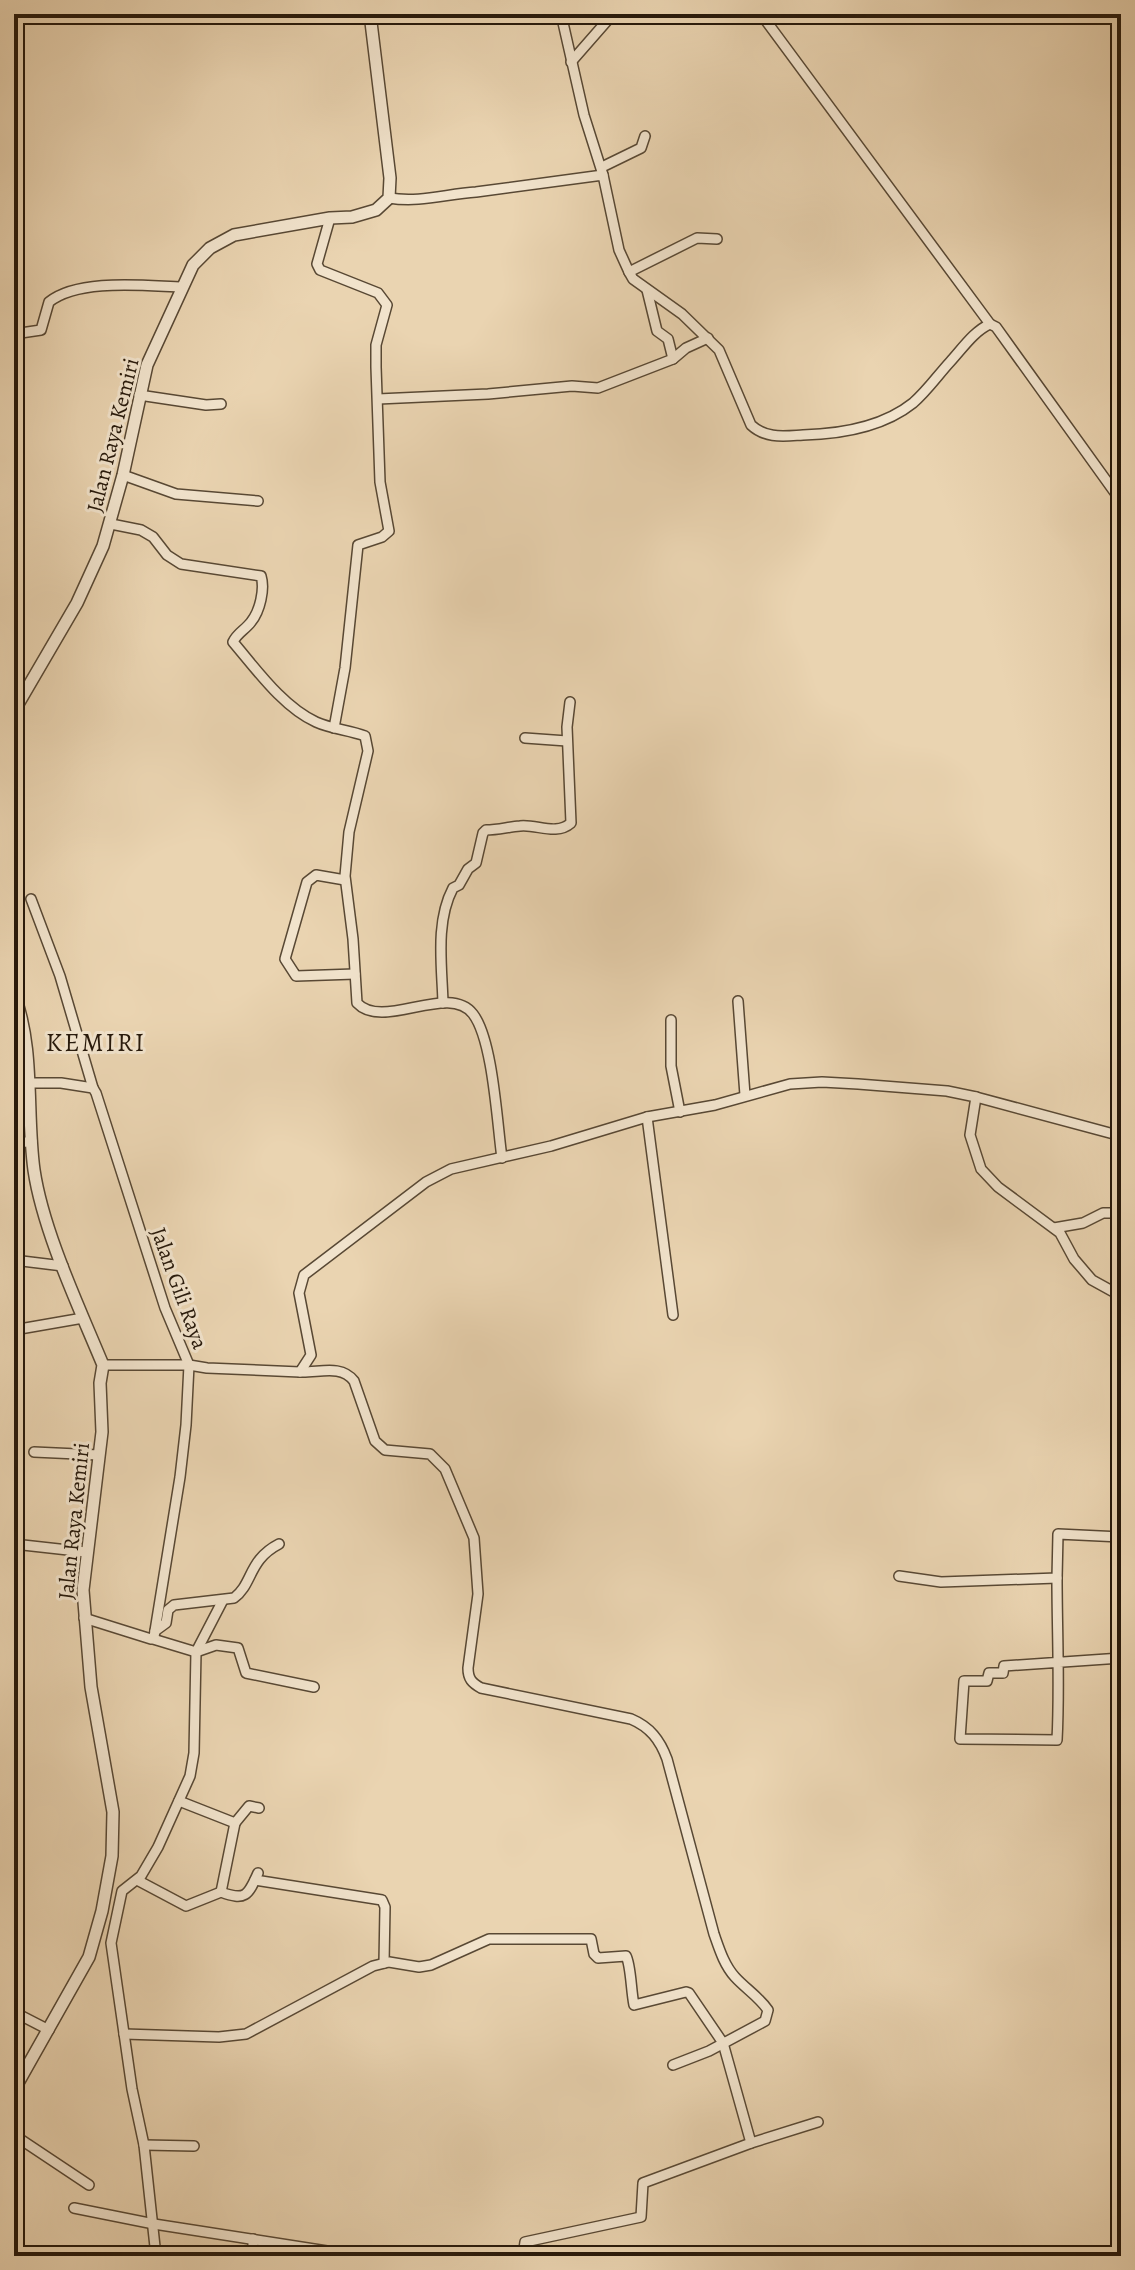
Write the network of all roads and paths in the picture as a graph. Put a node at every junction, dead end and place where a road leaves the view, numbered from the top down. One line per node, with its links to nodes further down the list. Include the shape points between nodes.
1 (561, 14): 6 (street)
2 (613, 14): 6 (street)
3 (761, 14): 15 (street)
4 (444, 15): 5 (street)
5 (370, 17): 9 (street)
6 (571, 62): 8 (street)
7 (645, 136): 8 (street, via 641,148)
8 (602, 171): 9 (street, via 419,201); 12 (street)
9 (389, 198): 10 (street, Jalan Raya Kemiri, via 376,210)
10 (330, 218): 13 (street, Jalan Raya Kemiri, via 234,235 193,265); 20 (street, via 317,264 320,270 380,294 387,305 376,345)
11 (717, 239): 12 (street, via 697,238)
12 (629, 272): 14 (street)
13 (183, 287): 16 (street, via 112,286 64,294 49,302 41,330); 19 (street, Jalan Raya Kemiri)
14 (647, 290): 17 (street); 18 (street, via 657,331 668,339)
15 (990, 324): 17 (street, via 894,416 830,435 760,433 751,425 719,350); 24 (street)
16 (14, 334)
17 (708, 338): 18 (street)
18 (673, 359): 20 (street, via 598,388)
19 (139, 395): 21 (street); 22 (street, Jalan Raya Kemiri)
20 (378, 399): 28 (street, via 380,482 389,531 358,545)
21 (221, 404)
22 (123, 475): 23 (street, via 176,494); 25 (street, Jalan Raya Kemiri)
23 (258, 501)
24 (1121, 501)
25 (111, 524): 27 (street, Jalan Raya Kemiri, via 77,603); 28 (street, via 141,530 181,564 261,576 258,607 233,642 303,714)
26 (570, 702): 30 (street)
27 (14, 711)
28 (334, 728): 31 (street, via 365,736 368,743 349,832)
29 (525, 738): 30 (street)
30 (567, 741): 36 (street, via 571,823 555,830 523,825 486,830 476,863 450,894 444,912)
31 (345, 880): 33 (street); 33 (street, via 316,875 307,882 285,959 296,976)
32 (31, 899): 39 (street, Jalan Gili Raya)
33 (355, 974): 36 (street, via 357,1003 371,1013)
34 (14, 994): 38 (street, Jalan Raya Kemiri)
35 (738, 1001): 40 (street)
36 (443, 1003): 47 (street, via 466,1007 480,1027)
37 (671, 1020): 42 (street, via 671,1066)
38 (29, 1083): 39 (street); 45 (street, Jalan Raya Kemiri)
39 (93, 1088): 57 (street, Jalan Gili Raya, via 165,1308)
40 (745, 1095): 41 (street, via 822,1082); 42 (street)
41 (976, 1097): 44 (street); 49 (street, via 970,1135 981,1169)
42 (680, 1112): 43 (street)
43 (647, 1117): 47 (street); 53 (street)
44 (1121, 1136)
45 (32, 1141): 46 (street); 51 (street, Jalan Raya Kemiri, via 40,1200)
46 (14, 1144)
47 (502, 1158): 58 (street, via 451,1169 426,1182 304,1275 299,1293 311,1355)
48 (1121, 1213): 49 (street)
49 (1054, 1228): 52 (street, via 1082,1270)
50 (14, 1262): 51 (street)
51 (63, 1266): 54 (street, Jalan Raya Kemiri)
52 (1121, 1296)
53 (673, 1315)
54 (83, 1318): 55 (street); 56 (street, Jalan Raya Kemiri)
55 (14, 1330)
56 (103, 1365): 57 (street); 60 (street, Jalan Raya Kemiri)
57 (189, 1365): 58 (street); 69 (street, Jalan Gili Raya, via 180,1477)
58 (300, 1372): 84 (street, via 348,1373 379,1446 430,1454 445,1469 474,1538 478,1594 468,1668 472,1683 631,1719 656,1736 722,1957 768,2010 765,2021)
59 (34, 1452): 60 (street)
60 (99, 1455): 64 (street, Jalan Raya Kemiri)
61 (1121, 1537): 66 (street, via 1058,1534)
62 (14, 1544): 64 (street)
63 (279, 1544): 67 (street, via 257,1561 239,1594)
64 (86, 1552): 68 (street, Jalan Raya Kemiri)
65 (899, 1576): 66 (street, via 941,1582)
66 (1057, 1578): 72 (street)
67 (223, 1600): 69 (street, via 174,1605); 70 (street)
68 (84, 1618): 69 (street); 79 (street, Jalan Raya Kemiri, via 113,1812 102,1911)
69 (154, 1635): 70 (street)
70 (196, 1652): 73 (street, via 216,1645 234,1647 249,1674); 74 (street, via 194,1753)
71 (1121, 1658): 72 (street)
72 (1057, 1663): 72 (street, via 1004,1666 1003,1673 989,1673 988,1681 964,1681 960,1739 1057,1740)
73 (314, 1687)
74 (179, 1801): 76 (street); 77 (street)
75 (259, 1808): 76 (street, via 249,1806)
76 (235, 1823): 78 (street)
77 (137, 1880): 78 (street, via 186,1906); 79 (street, via 122,1891)
78 (221, 1892): 80 (street, via 243,1896 256,1876 382,1900)
79 (104, 1943): 82 (street, Jalan Raya Kemiri); 83 (street)
80 (384, 1963): 83 (street, via 246,2034); 84 (street, via 431,1965 489,1939 591,1939 598,1958 628,1957 634,2005 689,1993)
81 (14, 2012): 82 (street)
82 (49, 2030): 86 (street, Jalan Raya Kemiri)
83 (124, 2034): 90 (street)
84 (723, 2043): 85 (street); 89 (street)
85 (673, 2065)
86 (14, 2090)
87 (818, 2122): 89 (street)
88 (14, 2135): 92 (street)
89 (751, 2143): 99 (street, via 643,2183 641,2217 525,2242)
90 (144, 2145): 91 (street); 94 (street)
91 (194, 2146)
92 (89, 2185)
93 (74, 2208): 94 (street)
94 (154, 2224): 95 (street); 96 (street)
95 (253, 2239): 97 (street); 98 (street)
96 (156, 2256)
97 (253, 2256)
98 (359, 2256)
99 (523, 2256)

